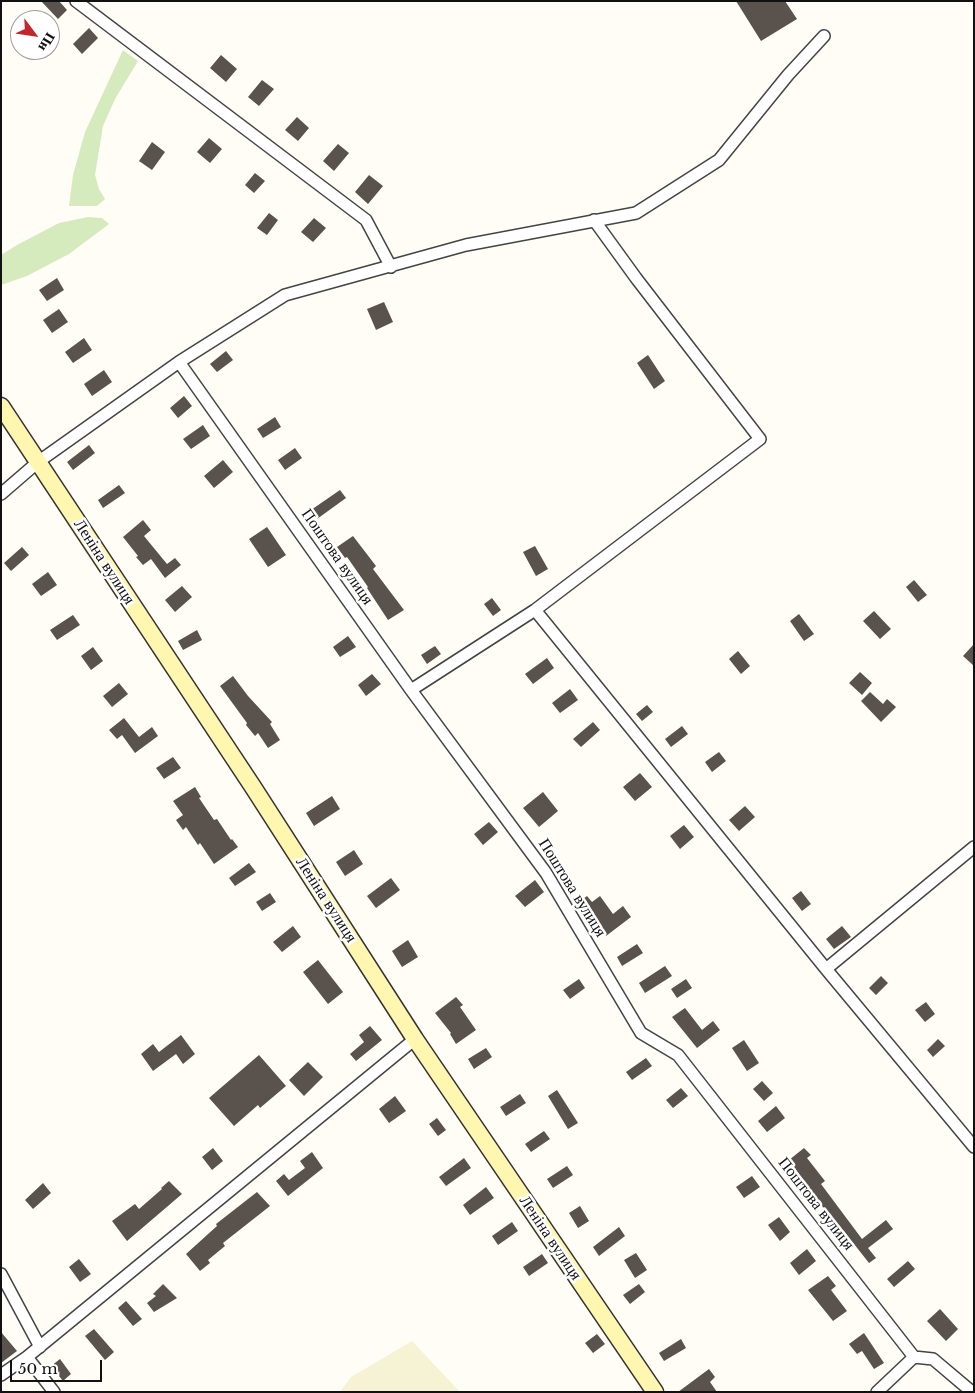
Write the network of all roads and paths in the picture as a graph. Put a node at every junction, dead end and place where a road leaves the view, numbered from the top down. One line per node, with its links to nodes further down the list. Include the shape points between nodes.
1 (76, 1): 4 (street, via 366,220)
2 (824, 36): 3 (street, via 719,160 636,213)
3 (594, 220): 4 (street, via 466,245); 9 (street, via 760,439)
4 (391, 267): 5 (street, via 285,295)
5 (179, 362): 7 (street); 10 (street, Поштова вулиця)
6 (1, 406): 7 (street, Леніна вулиця)
7 (38, 462): 8 (street); 13 (street, Леніна вулиця)
8 (1, 494)
9 (535, 610): 10 (street); 12 (street)
10 (411, 690): 18 (street, Поштова вулиця, via 546,872 641,1033 678,1055)
11 (974, 847): 12 (street)
12 (826, 968): 14 (street)
13 (415, 1039): 16 (street); 21 (street, Леніна вулиця)
14 (974, 1147)
15 (1, 1274): 16 (street)
16 (40, 1346): 17 (street)
17 (27, 1357): 19 (street); 20 (street)
18 (914, 1357): 22 (street); 23 (street, via 933,1359)
19 (1, 1375)
20 (54, 1392)
21 (655, 1392)
22 (877, 1392)
23 (972, 1392)

